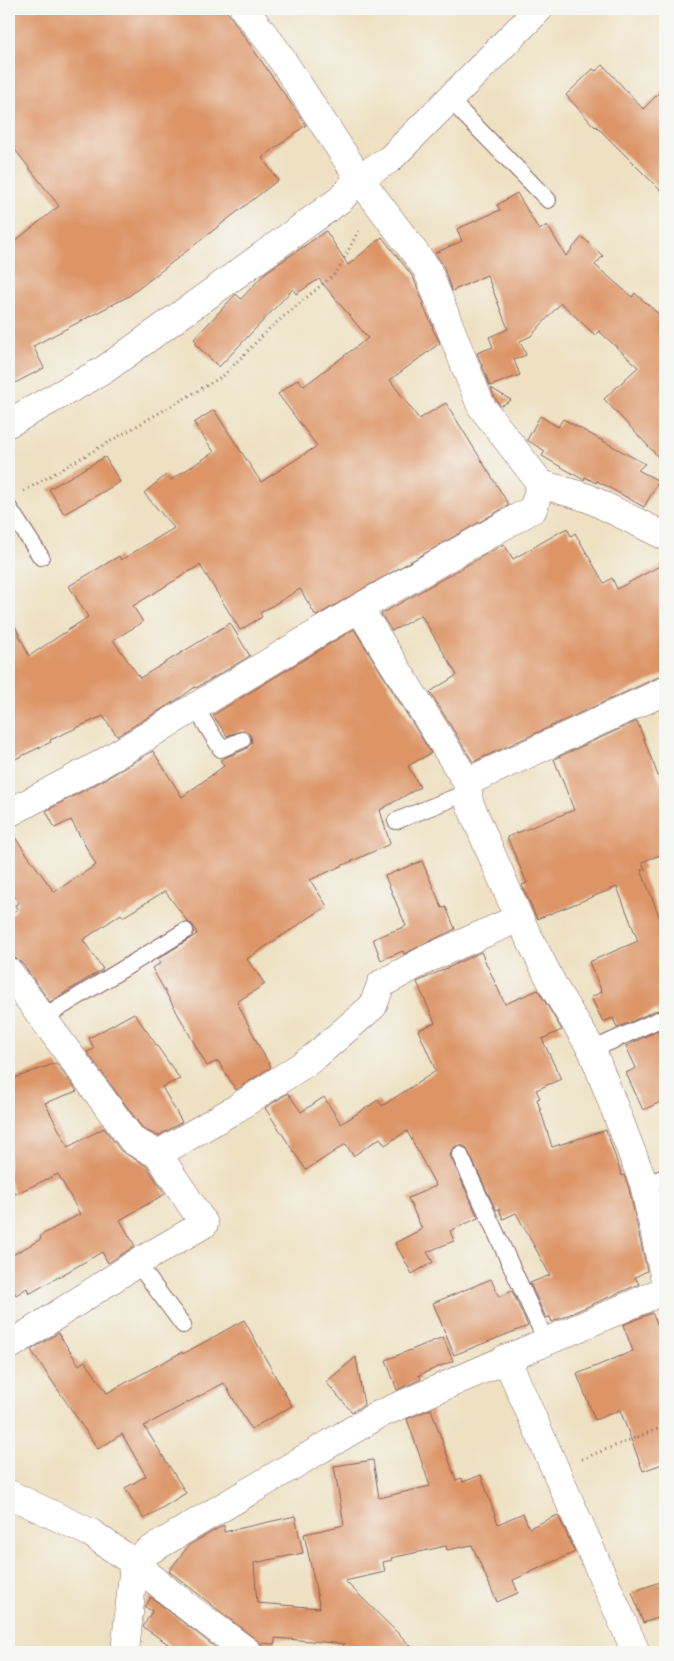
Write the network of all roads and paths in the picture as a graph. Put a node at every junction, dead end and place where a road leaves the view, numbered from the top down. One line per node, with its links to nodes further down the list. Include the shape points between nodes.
1 (244, 9): 4 (street, via 273,46)
2 (539, 9): 3 (street)
3 (449, 99): 4 (street, via 390,159); 5 (lane)
4 (367, 188): 6 (street, via 342,199 104,370); 7 (street, via 428,268 481,406); 8 (path, via 338,272 270,328 223,376)
5 (548, 200)
6 (9, 423)
7 (541, 484): 9 (street, via 588,498); 11 (street, via 533,509)
8 (13, 501): 10 (lane)
9 (665, 536)
10 (41, 557)
11 (359, 608): 13 (street); 15 (street)
12 (665, 691): 15 (street)
13 (195, 708): 14 (lane, via 221,749); 16 (street, via 101,764)
14 (242, 740)
15 (467, 787): 17 (lane); 18 (street, via 469,802)
16 (9, 813)
17 (396, 821)
18 (519, 918): 23 (street); 24 (street, via 429,958 381,984 373,1006 313,1058)
19 (185, 931): 21 (lane)
20 (9, 972): 21 (street)
21 (42, 1018): 24 (street, via 133,1141)
22 (658, 1020): 23 (lane)
23 (592, 1050): 26 (street)
24 (158, 1154): 27 (street, via 204,1224)
25 (460, 1155): 31 (lane)
26 (655, 1181): 28 (street)
27 (137, 1263): 30 (lane); 32 (street)
28 (665, 1280)
29 (665, 1290): 31 (street)
30 (183, 1325)
31 (546, 1341): 33 (street)
32 (9, 1346)
33 (506, 1358): 35 (street); 37 (street, via 378,1416 147,1552)
34 (665, 1426): 35 (path)
35 (555, 1469): 40 (street)
36 (9, 1494): 37 (street, via 91,1533)
37 (134, 1563): 38 (street); 39 (street)
38 (125, 1652)
39 (248, 1652)
40 (636, 1652)

